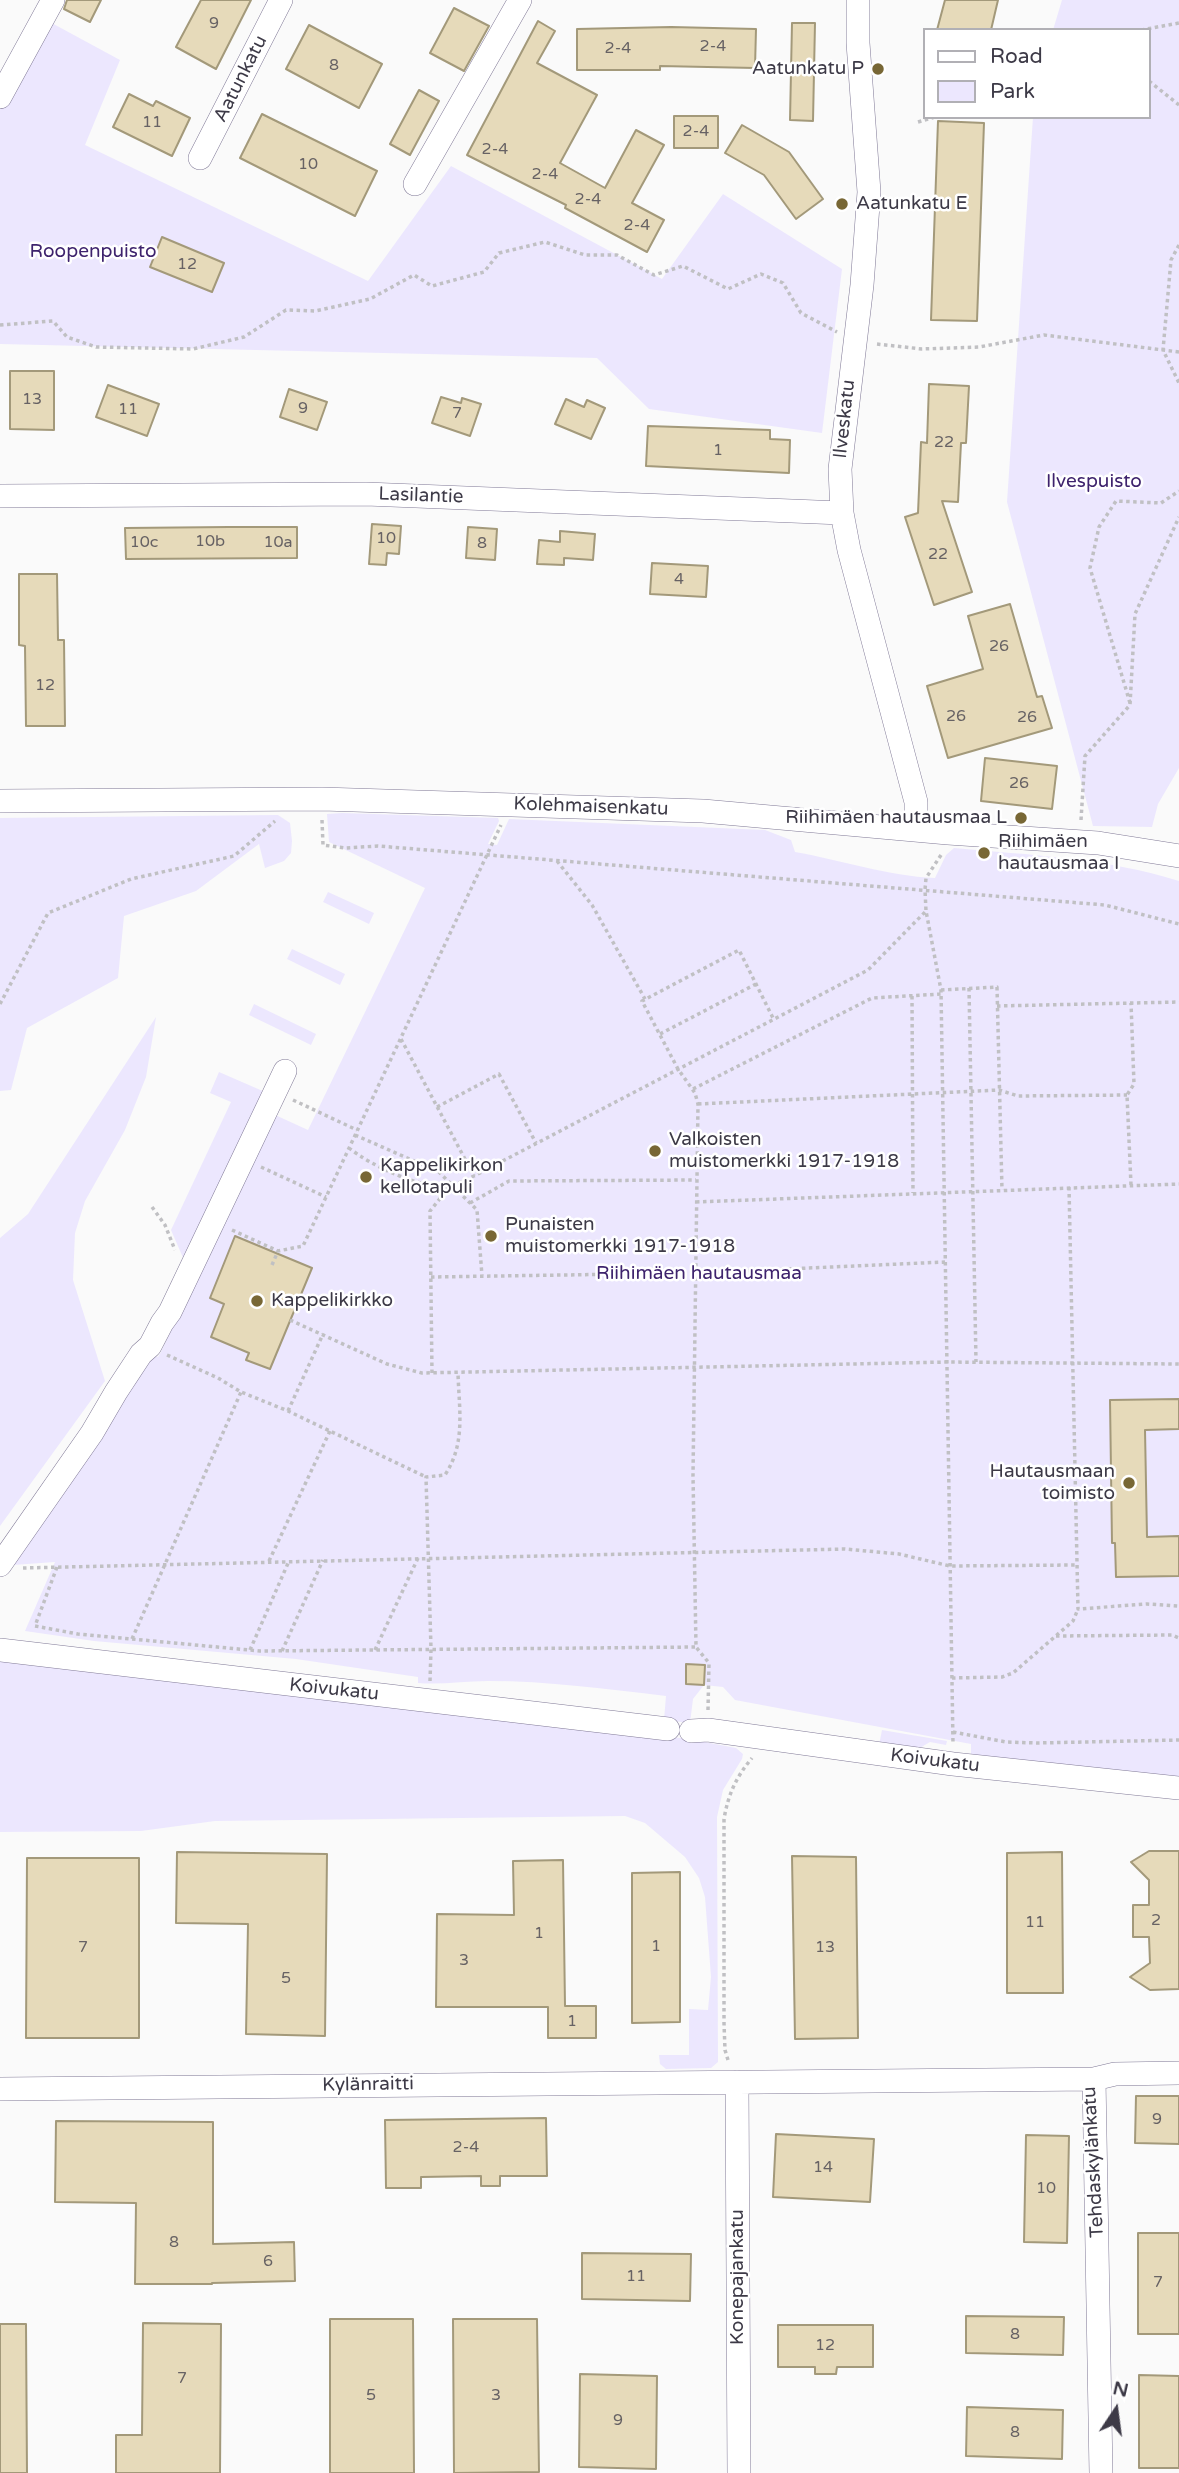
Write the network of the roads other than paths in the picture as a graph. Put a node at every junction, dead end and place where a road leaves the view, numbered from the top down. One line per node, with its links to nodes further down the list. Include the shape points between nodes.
1 (54, 0): 5 (street)
2 (281, 0): 6 (street, Aatunkatu)
3 (520, 0): 7 (street)
4 (858, 0): 9 (street, Ilveskatu, via 869,192 840,469)
5 (0, 97)
6 (200, 158)
7 (415, 184)
8 (0, 496): 9 (street, Lasilantie, via 366,494)
9 (842, 513): 11 (street, Ilveskatu, via 916,802)
10 (0, 801): 11 (street, Kolehmaisenkatu, via 312,799 510,804 703,811)
11 (916, 829): 12 (street, Kolehmaisenkatu, via 1098,843)
12 (1179, 856)
13 (285, 1071): 14 (street, via 170,1312)
14 (10, 1566)
15 (0, 1650): 16 (street, Koivukatu)
16 (1179, 1788)
17 (1179, 2073): 18 (street, via 1115,2074)
18 (1094, 2079): 19 (street, Tehdaskylänkatu); 22 (street, Tehdaskylänkatu)
19 (737, 2082): 20 (street, Kylänraitti); 21 (street, Konepajankatu)
20 (0, 2089)
21 (739, 2473)
22 (1101, 2473)

